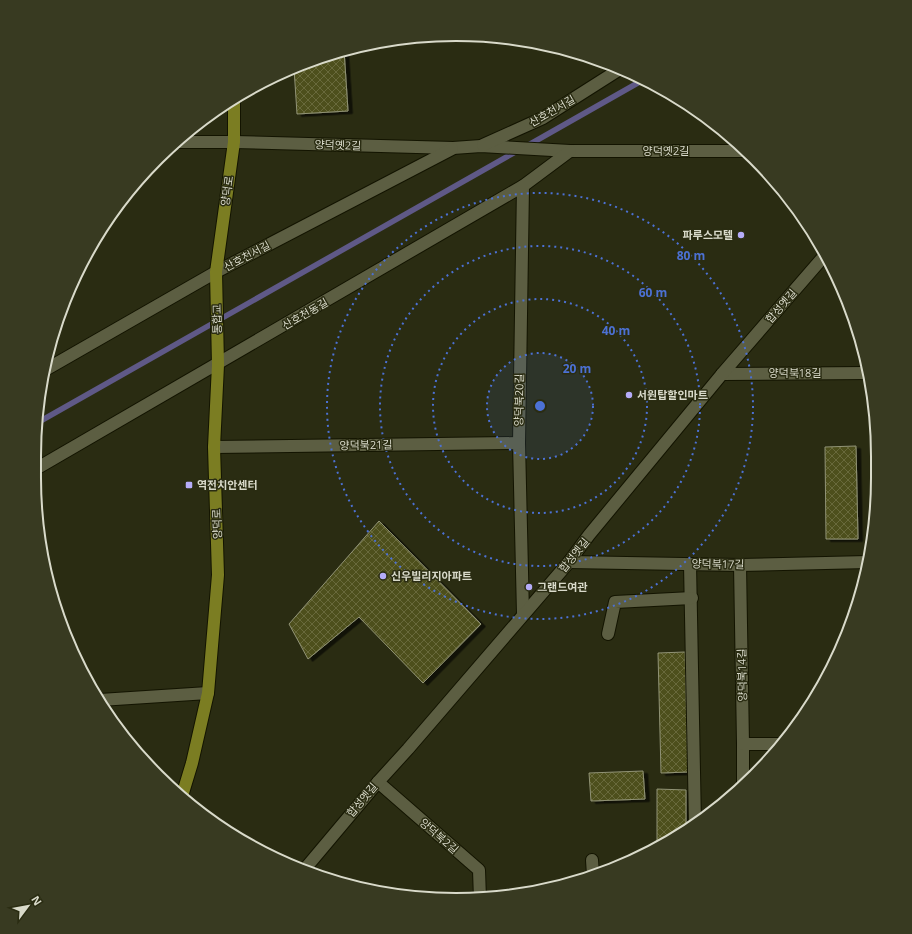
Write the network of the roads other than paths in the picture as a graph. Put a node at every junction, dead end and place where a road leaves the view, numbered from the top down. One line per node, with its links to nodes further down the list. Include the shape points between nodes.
1 (614, 73): 5 (street, 산호천서길, via 543,118)
2 (234, 106): 4 (main road, 양덕로)
3 (184, 142): 4 (street, 양덕옛2길)
4 (234, 142): 6 (street, 양덕옛2길); 11 (main road, 양덕로)
5 (481, 146): 6 (street, 양덕옛2길); 7 (street, 양덕옛2길)
6 (453, 148): 11 (street, 산호천서길)
7 (566, 150): 8 (street, 양덕옛2길); 9 (street, 산호천동길)
8 (737, 151)
9 (522, 186): 12 (street, 산호천동길); 16 (street, 양덕북20길)
10 (821, 260): 15 (street, 합성옛길)
11 (216, 278): 12 (main road, 통합교); 13 (street, 산호천서길)
12 (218, 360): 17 (main road, 양덕로); 18 (street, 산호천동길)
13 (51, 367)
14 (863, 373): 15 (street, 양덕북18길)
15 (722, 374): 19 (street, 합성옛길)
16 (519, 443): 17 (street, 양덕북21길); 24 (street, 양덕북20길)
17 (214, 447): 26 (main road, 양덕로, via 218,575)
18 (41, 466)
19 (569, 562): 21 (street, 양덕북17길); 24 (street, 합성옛길)
20 (862, 562): 22 (street, 양덕북17길)
21 (690, 564): 22 (street, 양덕북17길); 23 (street)
22 (740, 565): 28 (street, 양덕북14길)
23 (692, 598): 25 (street, via 615,602); 33 (street)
24 (523, 614): 31 (street, 합성옛길)
25 (608, 634)
26 (208, 693): 27 (street); 32 (main road, 양덕로)
27 (105, 700)
28 (743, 744): 29 (street); 30 (street, 양덕북14길)
29 (774, 744)
30 (742, 778)
31 (378, 782): 35 (street, 합성옛길); 37 (street, 양덕북2길, via 479,870)
32 (183, 791)
33 (695, 817)
34 (592, 860): 36 (street)
35 (308, 865)
36 (593, 870)
37 (480, 892)

